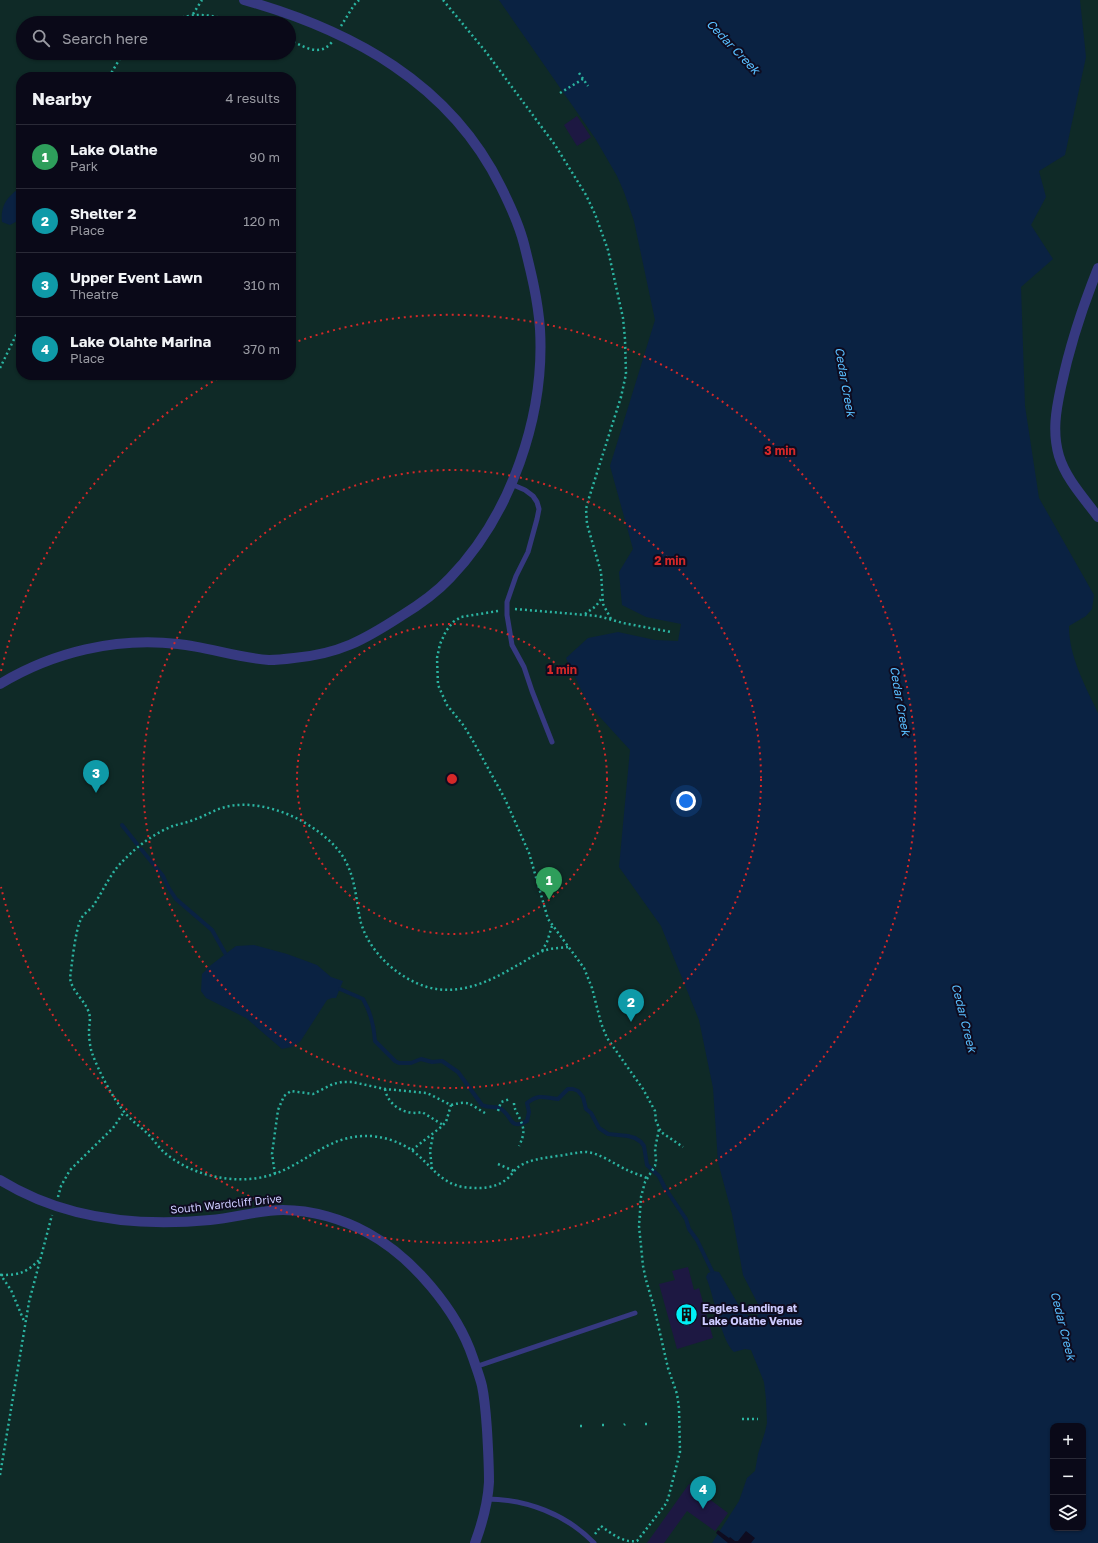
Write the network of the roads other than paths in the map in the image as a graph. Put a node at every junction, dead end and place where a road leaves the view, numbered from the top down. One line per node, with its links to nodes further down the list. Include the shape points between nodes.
1 (244, 0): 2 (street)
2 (294, 16)
3 (296, 17): 5 (street, via 350,39 422,86 470,136 494,173 511,208 522,237 540,327 538,386 526,442)
4 (1098, 268): 6 (street, via 1068,352 1054,430 1059,456 1067,475)
5 (511, 484): 7 (street, via 480,541 450,578 407,612 351,646 328,653 270,660 179,644 116,644 82,650 41,663); 8 (lane, via 533,496 539,509 528,552 507,602 512,645 524,667)
6 (1098, 517)
7 (0, 684)
8 (552, 742)
9 (0, 1180): 11 (street, South Wardcliff Drive, via 40,1201 101,1217 144,1222 175,1222 212,1220 283,1210 311,1212 341,1220 369,1233 414,1268 437,1294 456,1323)
10 (635, 1313): 11 (lane)
11 (475, 1366): 12 (street, South Wardcliff Drive, via 482,1387 486,1420 489,1484)
12 (486, 1499): 13 (lane, via 502,1499 544,1510 565,1520); 14 (street, South Wardcliff Drive)
13 (592, 1542)
14 (475, 1543)

